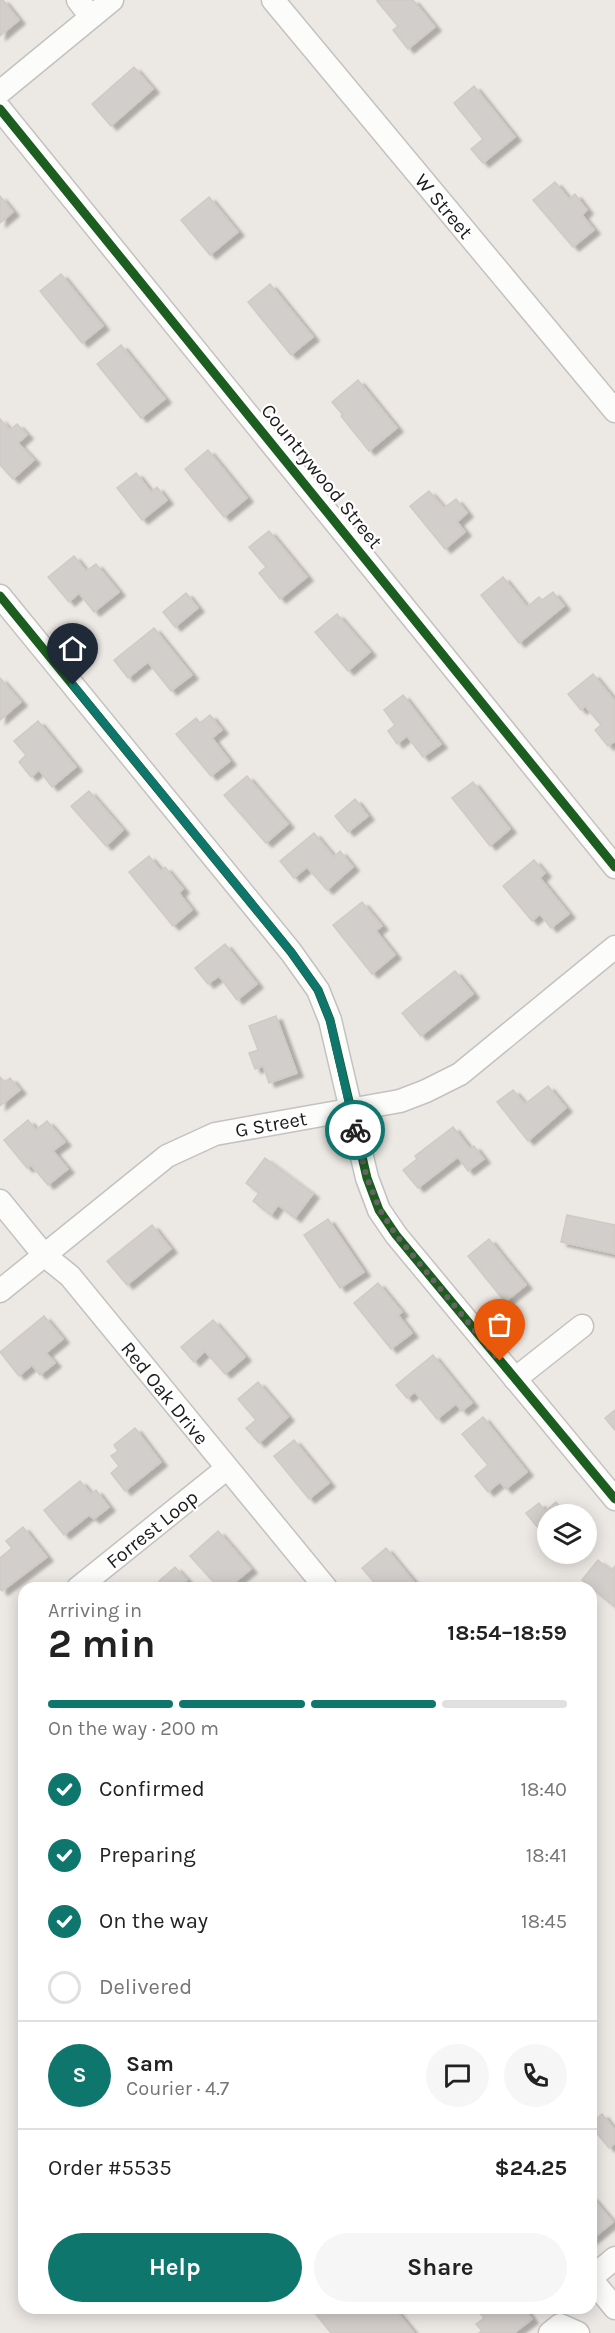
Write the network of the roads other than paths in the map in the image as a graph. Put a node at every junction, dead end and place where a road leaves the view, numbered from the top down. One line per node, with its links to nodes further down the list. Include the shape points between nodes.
1 (112, 0): 3 (street)
2 (273, 0): 6 (street, W Street)
3 (85, 8): 4 (street)
4 (0, 92)
5 (0, 109): 8 (street, Countrywood Street)
6 (615, 411)
7 (0, 596): 10 (street, via 318,990 330,1020)
8 (615, 867)
9 (615, 947): 10 (street, G Street, via 460,1074 400,1101)
10 (350, 1110): 12 (street, G Street, via 216,1134 167,1156); 15 (street, via 367,1178 380,1210 396,1235)
11 (0, 1201): 12 (street, Red Oak Drive)
12 (44, 1256): 13 (street, G Street); 16 (street, Red Oak Drive, via 70,1276)
13 (0, 1291)
14 (582, 1326): 15 (street)
15 (515, 1379): 17 (street)
16 (226, 1469): 18 (street, Forrest Loop); 19 (street, Red Oak Drive)
17 (615, 1499)
18 (85, 1582)
19 (321, 1582)
20 (615, 2258): 21 (street)
21 (597, 2273)
22 (597, 2286): 23 (street)
23 (615, 2308)
24 (550, 2333): 25 (street, via 560,2325)
25 (578, 2333)

